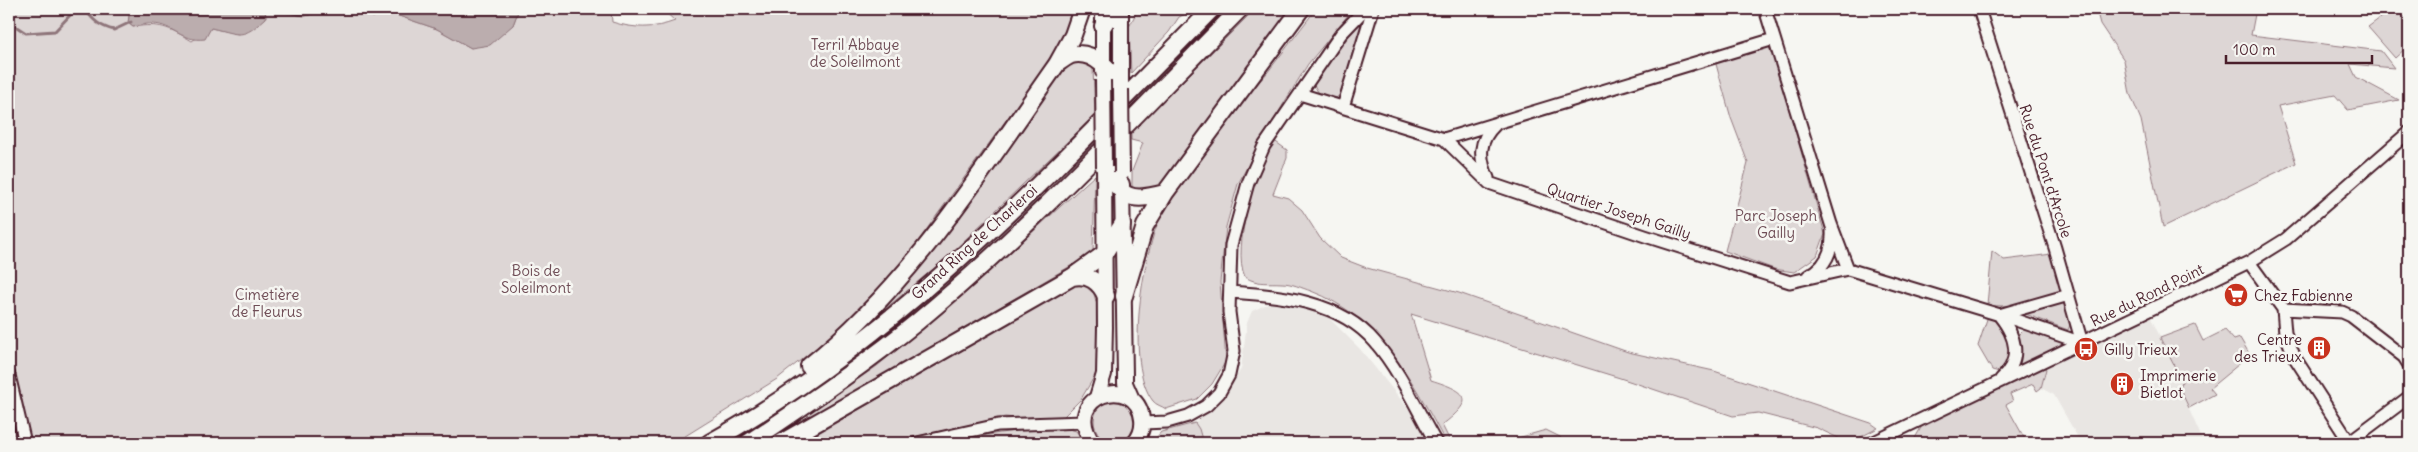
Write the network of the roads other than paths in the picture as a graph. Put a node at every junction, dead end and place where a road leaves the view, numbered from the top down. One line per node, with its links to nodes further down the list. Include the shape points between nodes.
1 (1082, 9): 14 (highway, via 1073,35)
2 (1103, 9): 12 (main road)
3 (1114, 9): 12 (highway)
4 (1121, 9): 15 (main road)
5 (1212, 9): 43 (highway, Grand Ring de Charleroi, via 1060,163 953,264 844,354)
6 (1240, 9): 51 (highway, Grand Ring de Charleroi, via 1076,175 967,279 858,369)
7 (1301, 9): 25 (highway)
8 (1365, 9): 17 (street, via 1341,34)
9 (1373, 9): 18 (street)
10 (1765, 9): 13 (street)
11 (1978, 9): 34 (street, Rue du Pont d'Arcole)
12 (1103, 26): 15 (main road)
13 (1774, 39): 19 (street); 26 (street)
14 (1057, 64): 15 (highway, via 1071,55 1088,56); 43 (highway, via 932,240 896,285 856,325 798,374)
15 (1110, 71): 16 (highway); 22 (main road, bridge)
16 (1121, 89): 23 (main road, bridge)
17 (1300, 94): 18 (street, Quartier Joseph Gailly); 33 (street, via 1264,146 1248,183 1231,244)
18 (1343, 107): 21 (street, Quartier Joseph Gailly)
19 (1497, 124): 21 (street); 24 (street, via 1485,137 1481,152 1481,161)
20 (2409, 132): 29 (street, Rue du Rond Point, via 2286,239)
21 (1444, 139): 24 (street, Quartier Joseph Gailly)
22 (1104, 167): 23 (highway)
23 (1116, 185): 25 (highway, via 1134,198); 27 (main road); 28 (main road)
24 (1493, 185): 32 (street, Quartier Joseph Gailly, via 1790,282)
25 (1165, 193): 36 (highway, via 1145,226)
26 (1831, 224): 30 (street); 32 (street, via 1830,253 1814,273)
27 (1122, 225): 28 (highway); 36 (main road)
28 (1104, 254): 31 (highway); 35 (main road)
29 (2249, 262): 37 (street); 39 (street, Rue du Rond Point)
30 (1848, 269): 32 (street, Quartier Joseph Gailly); 38 (street, Quartier Joseph Gailly)
31 (1072, 277): 35 (highway, via 1082,275 1093,279); 52 (highway)
32 (1800, 280)
33 (1230, 292): 48 (street, via 1234,351 1229,376 1219,393 1206,406 1188,416 1167,422); 56 (street, via 1316,305 1347,318 1374,341 1394,368)
34 (2069, 295): 38 (street); 39 (street, Rue du Pont d'Arcole)
35 (1106, 296): 44 (main road, via 1104,374)
36 (1124, 296): 46 (main road, via 1125,383)
37 (2283, 309): 40 (street, via 2342,312); 58 (street, via 2286,332 2295,358)
38 (1999, 315): 39 (street, Quartier Joseph Gailly); 42 (street, via 2012,334 2016,354 2007,374)
39 (2082, 343): 42 (street, Rue du Rond Point)
40 (2408, 359)
41 (9, 375): 49 (street)
42 (1996, 384): 57 (street, Rue du Rond Point)
43 (784, 396): 50 (highway, Grand Ring de Charleroi)
44 (1097, 397): 46 (main road, via 1121,393); 47 (main road, via 1087,408)
45 (2409, 397): 58 (street)
46 (1132, 399): 48 (main road, via 1142,414)
47 (1084, 422): 53 (street, via 998,425); 54 (main road, via 1086,434)
48 (1143, 423): 55 (main road)
49 (24, 443)
50 (709, 443)
51 (748, 443)
52 (781, 443)
53 (917, 443)
54 (1093, 443)
55 (1134, 443)
56 (1436, 443)
57 (1872, 443)
58 (2350, 443)

